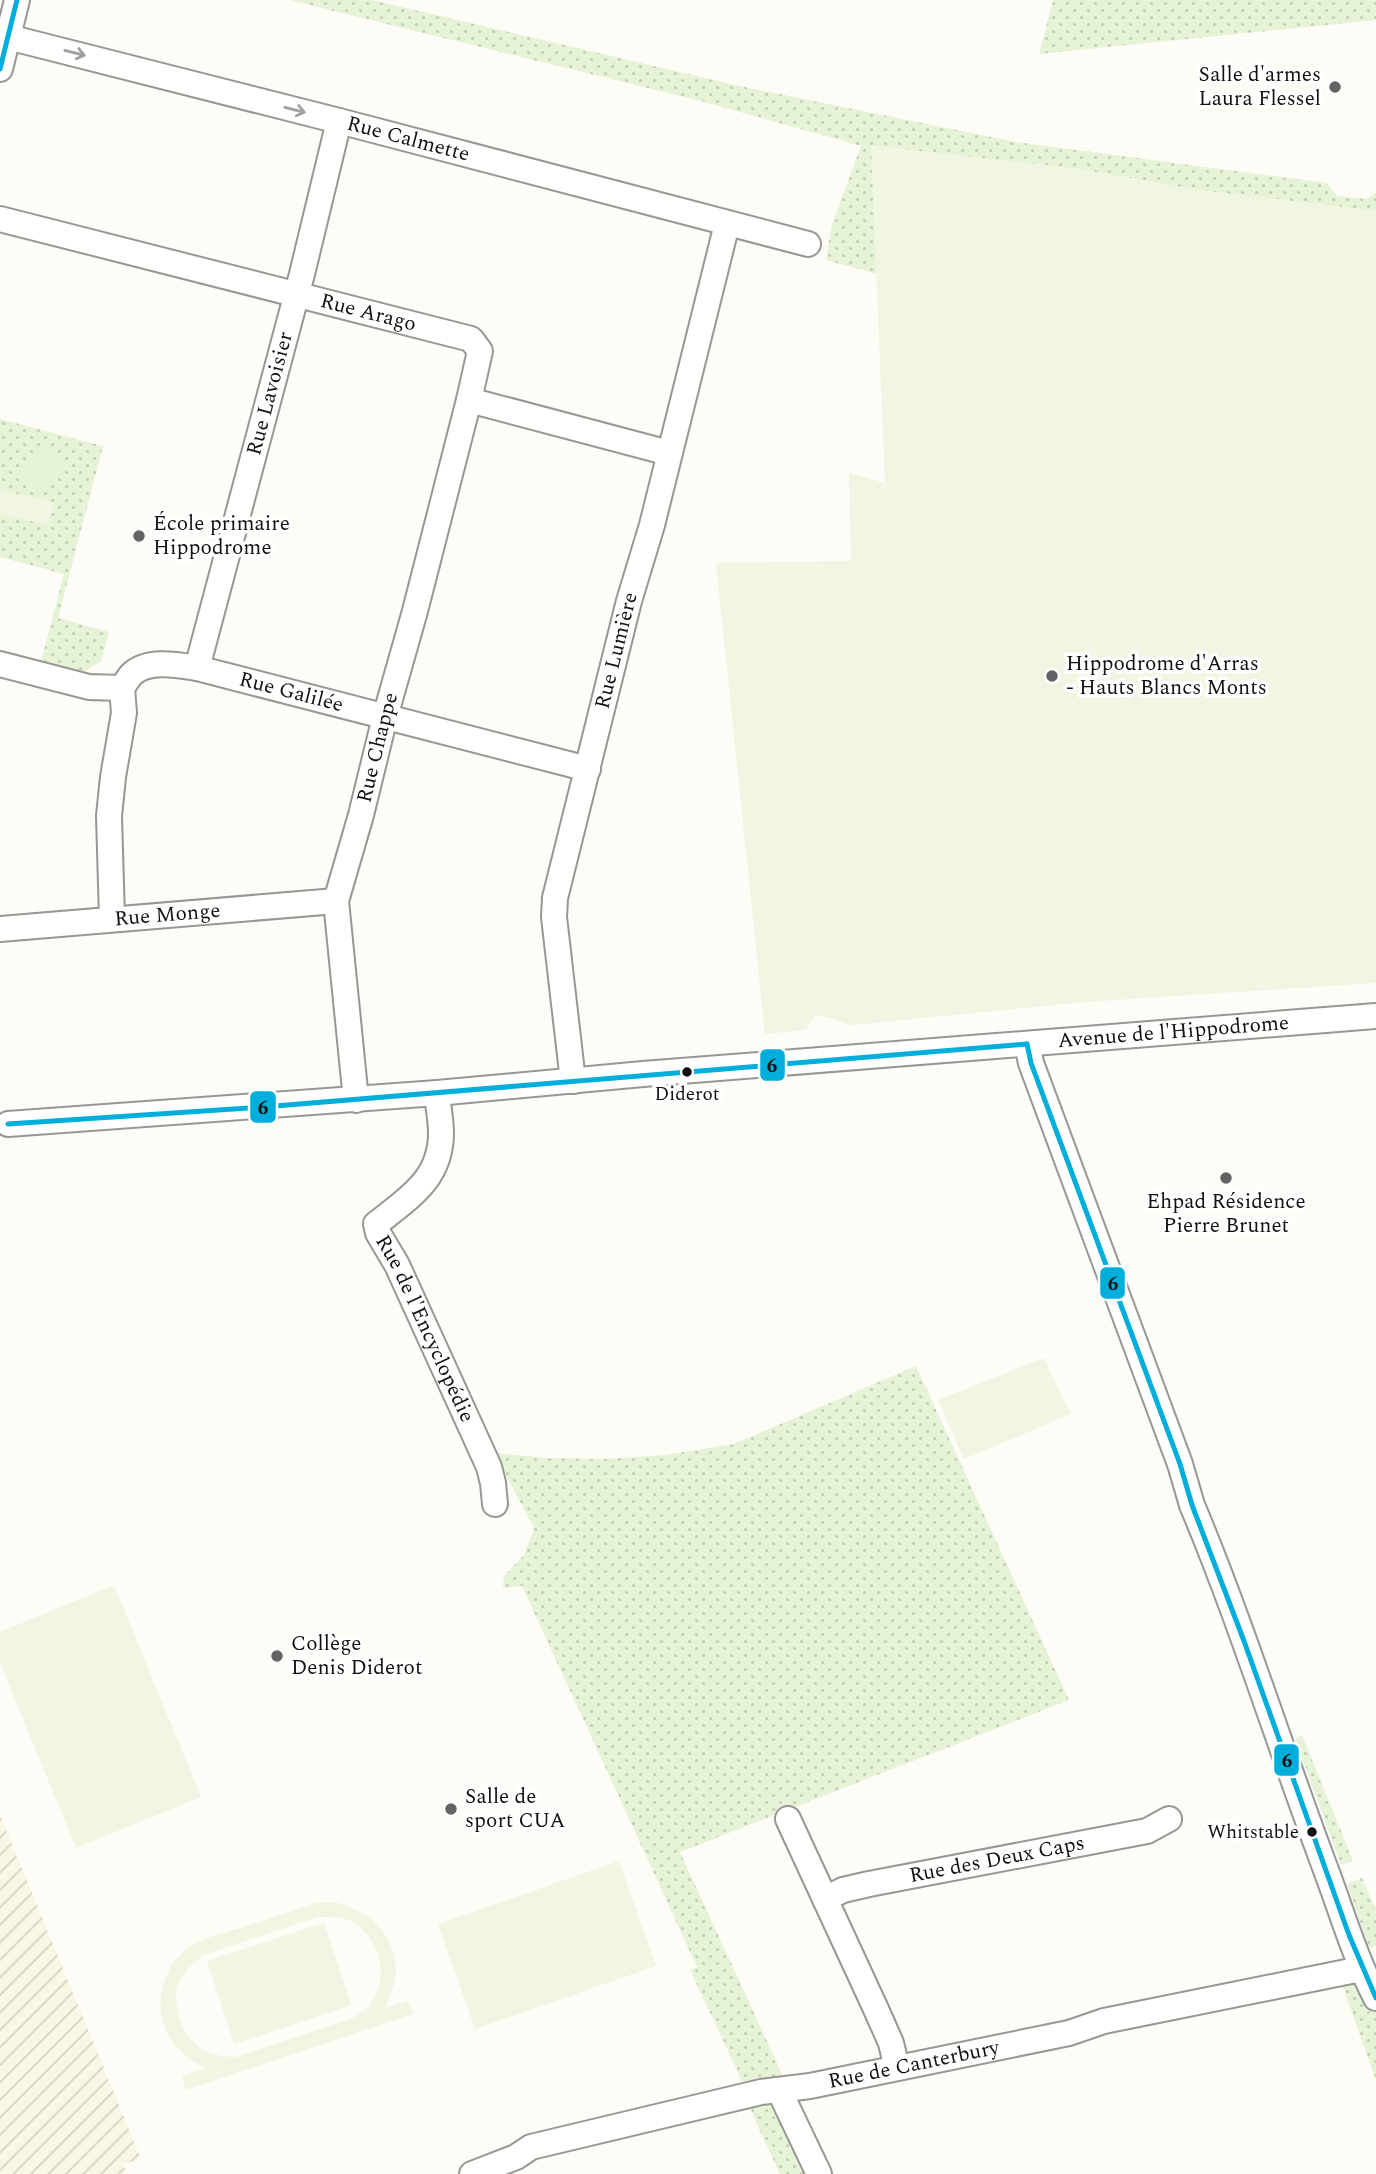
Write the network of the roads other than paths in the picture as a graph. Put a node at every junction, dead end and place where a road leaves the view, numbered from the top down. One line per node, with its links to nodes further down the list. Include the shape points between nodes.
1 (13, 1): 2 (street)
2 (8, 37): 3 (street); 4 (street, Rue Calmette, one-way to 4)
3 (0, 69)
4 (339, 121): 6 (street, Rue Calmette); 8 (street, Rue Lavoisier)
5 (0, 219): 8 (street, Rue Arago)
6 (727, 224): 7 (street, Rue Calmette); 10 (street, Rue Lumière)
7 (808, 244)
8 (295, 294): 9 (street, Rue Arago, via 471,338 480,351); 12 (street, Rue Lavoisier)
9 (469, 400): 10 (street); 14 (street, Rue Chappe)
10 (669, 453): 15 (street, Rue Lumière)
11 (0, 664): 13 (street, via 89,688)
12 (197, 668): 13 (street, Rue Galilée, via 153,666 132,673); 14 (street, Rue Galilée)
13 (122, 688): 17 (street, via 124,713 109,816)
14 (385, 717): 15 (street, Rue Galilée); 16 (street, Rue Chappe)
15 (587, 769): 21 (street, Rue Lumière, via 554,911)
16 (337, 901): 17 (street, Rue Monge); 23 (street, Rue Chappe)
17 (112, 919): 18 (street, Rue Monge)
18 (0, 929)
19 (1376, 1016): 20 (street, Avenue de l'Hippodrome)
20 (1027, 1044): 21 (street, Avenue de l'Hippodrome); 29 (street)
21 (573, 1081): 22 (street, Avenue de l'Hippodrome)
22 (437, 1093): 23 (street, Avenue de l'Hippodrome); 25 (street, Rue de l'Encyclopédie, via 440,1143 433,1170 426,1182 376,1224 489,1467)
23 (356, 1100): 24 (street, Avenue de l'Hippodrome)
24 (3, 1123)
25 (495, 1504)
26 (789, 1819): 28 (street)
27 (1169, 1819): 28 (street, Rue des Deux Caps, via 1147,1831 869,1884)
28 (825, 1899): 31 (street, via 891,2043)
29 (1362, 1969): 30 (street); 31 (street, Rue de Canterbury)
30 (1376, 1998)
31 (897, 2068): 32 (street, Rue de Canterbury)
32 (779, 2090): 33 (street, Rue de Canterbury, via 531,2147); 34 (street)
33 (472, 2174)
34 (819, 2174)

